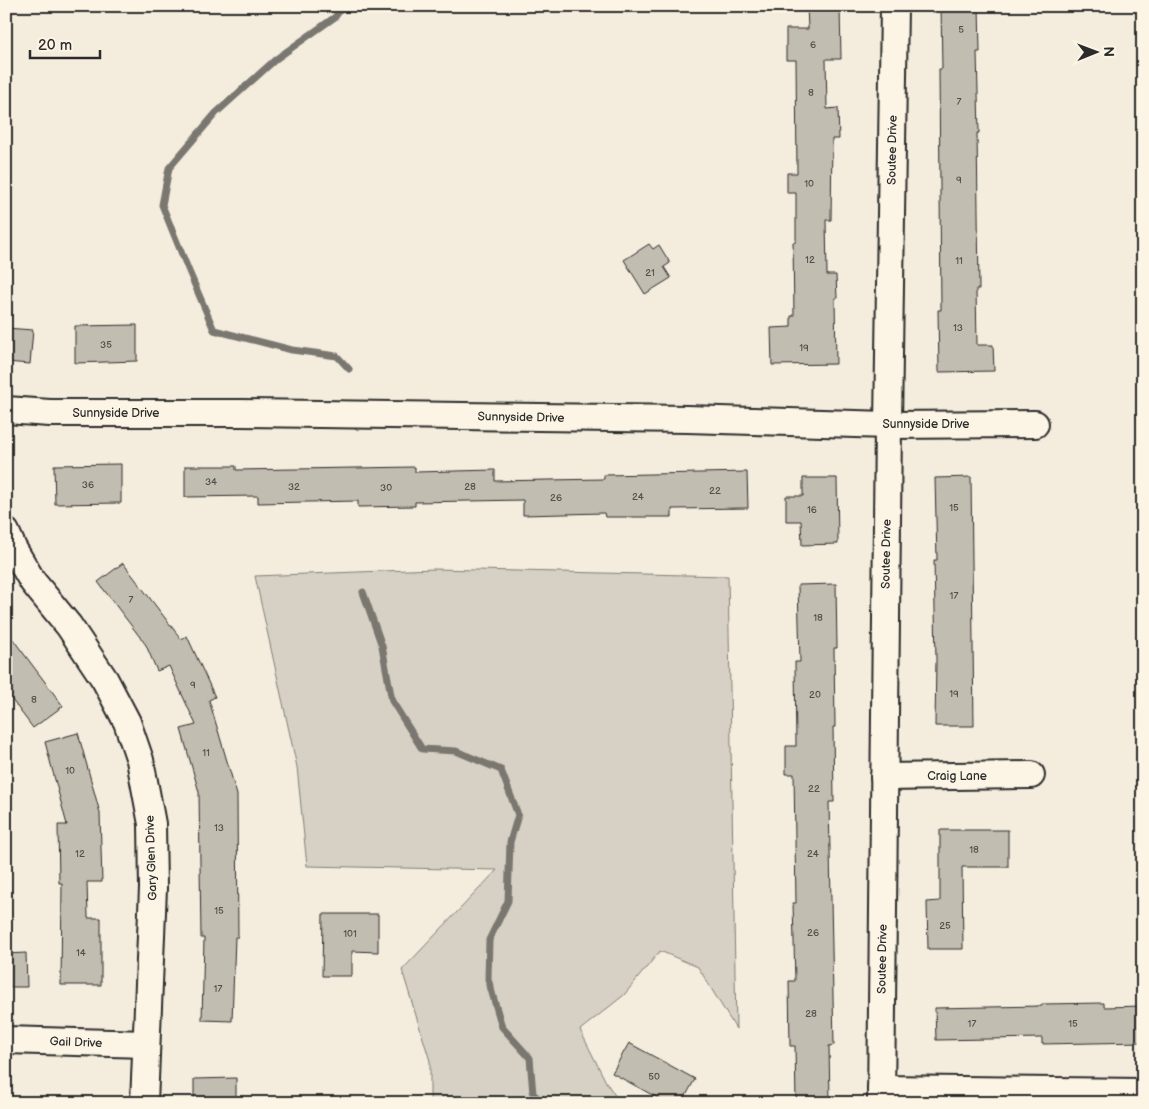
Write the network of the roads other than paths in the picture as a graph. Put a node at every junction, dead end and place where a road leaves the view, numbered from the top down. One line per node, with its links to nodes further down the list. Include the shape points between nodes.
1 (894, 6): 4 (street, Soutee Drive)
2 (6, 410): 4 (street, Sunnyside Drive, via 687,419)
3 (1036, 424): 4 (street, Sunnyside Drive)
4 (888, 425): 6 (street, Soutee Drive)
5 (6, 532): 9 (street, Gary Glen Drive, via 33,582 69,626 105,680 127,722 140,760 153,842)
6 (884, 776): 7 (street, Craig Lane); 11 (street, Soutee Drive)
7 (1031, 776)
8 (6, 1040): 9 (street, Gail Drive)
9 (146, 1044): 12 (street, Gary Glen Drive)
10 (1143, 1092): 11 (street)
11 (881, 1096)
12 (144, 1103)

